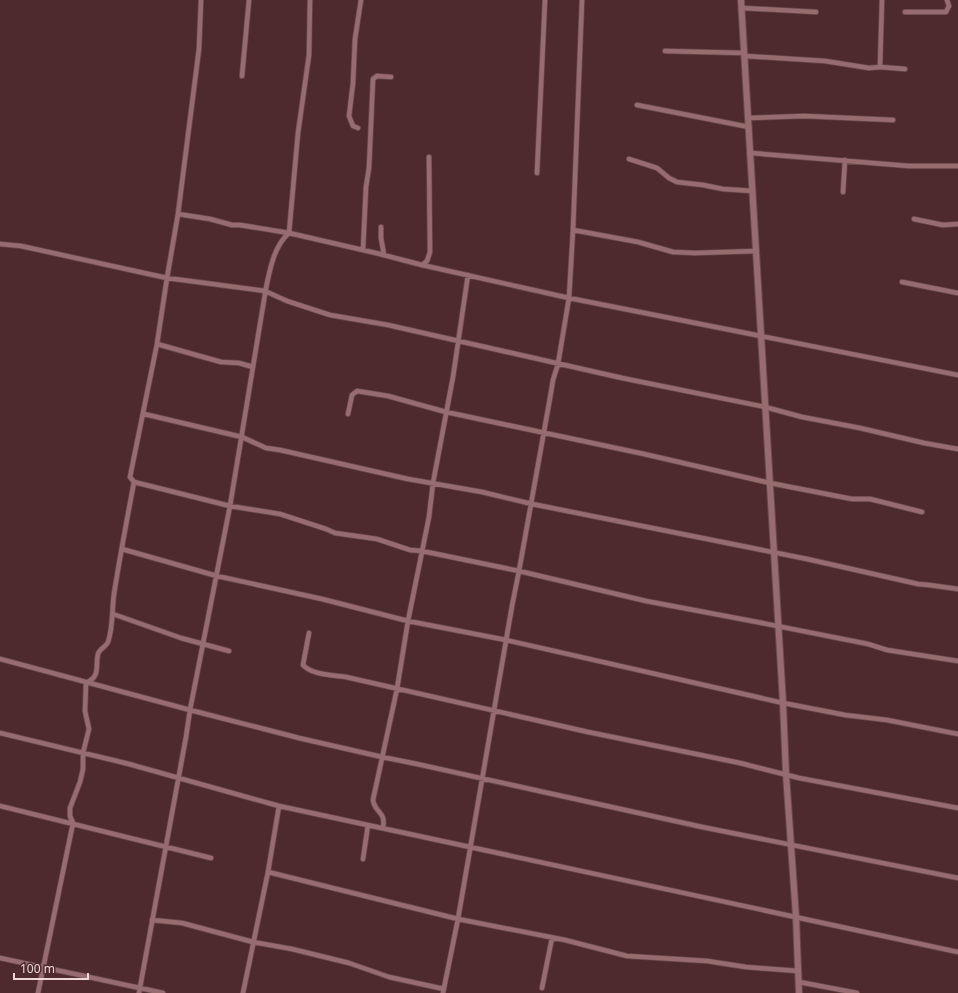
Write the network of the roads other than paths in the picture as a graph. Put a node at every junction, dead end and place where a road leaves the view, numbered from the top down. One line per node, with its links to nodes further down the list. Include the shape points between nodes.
1 (201, 0): 32 (street, via 199,49)
2 (249, 0): 17 (street)
3 (310, 0): 37 (street, via 309,55 298,133)
4 (361, 0): 23 (street, via 349,116 353,126)
5 (545, 0): 29 (street)
6 (582, 0): 36 (street)
7 (741, 0): 10 (street)
8 (882, 0): 15 (street)
9 (947, 0): 12 (street, via 949,6 946,12)
10 (742, 8): 11 (street); 14 (street)
11 (816, 12)
12 (905, 12)
13 (664, 51): 14 (street)
14 (744, 54): 15 (street, via 825,61 856,67); 20 (street)
15 (880, 67): 16 (street)
16 (906, 69)
17 (242, 76)
18 (391, 77): 39 (street, via 374,77)
19 (637, 105): 22 (street)
20 (748, 118): 21 (street, via 804,116); 22 (street)
21 (893, 120)
22 (749, 127): 24 (street)
23 (358, 128)
24 (751, 153): 27 (street); 30 (street)
25 (430, 156): 42 (street, via 430,252 427,261)
26 (629, 159): 30 (street, via 657,168 677,182 723,190)
27 (846, 160): 28 (street, via 909,166); 31 (street)
28 (958, 166)
29 (536, 173)
30 (753, 191): 40 (street)
31 (843, 192)
32 (178, 214): 37 (street); 44 (street)
33 (914, 219): 34 (street, via 943,225)
34 (958, 224)
35 (381, 227): 41 (street)
36 (573, 230): 40 (street, via 638,242 673,252); 48 (street)
37 (289, 234): 39 (street); 46 (street, via 282,241 271,264)
38 (0, 244): 44 (street, via 42,250)
39 (363, 250): 41 (street)
40 (757, 251): 49 (street)
41 (384, 255): 42 (street)
42 (422, 265): 43 (street)
43 (468, 275): 48 (street); 50 (street)
44 (167, 278): 46 (street); 51 (street)
45 (902, 282): 47 (street)
46 (265, 292): 50 (street, via 330,315); 53 (street)
47 (958, 293)
48 (569, 298): 49 (street); 52 (street)
49 (761, 336): 54 (street); 55 (street)
50 (458, 341): 52 (street); 56 (street)
51 (158, 344): 53 (street, via 221,362); 57 (street)
52 (558, 364): 55 (street); 59 (street)
53 (253, 367): 60 (street)
54 (958, 375)
55 (765, 407): 61 (street); 64 (street)
56 (446, 412): 58 (street, via 388,396 358,391 352,395); 59 (street); 63 (street)
57 (144, 414): 60 (street); 62 (street, via 130,477)
58 (348, 414)
59 (544, 433): 64 (street); 65 (street)
60 (242, 437): 63 (street, via 266,448); 66 (street)
61 (958, 449)
62 (134, 482): 66 (street); 68 (street)
63 (433, 483): 65 (street); 69 (street)
64 (770, 483): 67 (street, via 852,499 870,499); 70 (street)
65 (532, 504): 70 (street); 71 (street)
66 (230, 506): 69 (street, via 280,514 335,533 377,539 410,550); 72 (street)
67 (922, 512)
68 (122, 549): 72 (street); 74 (street)
69 (422, 551): 71 (street); 75 (street)
70 (774, 553): 73 (street, via 918,584); 76 (street)
71 (520, 571): 76 (street, via 646,601); 78 (street)
72 (217, 576): 75 (street); 79 (street)
73 (958, 590)
74 (113, 614): 79 (street); 83 (street, via 108,642 98,653 95,675)
75 (408, 621): 78 (street); 84 (street)
76 (778, 626): 82 (street, via 887,650); 85 (street)
77 (308, 633): 84 (street, via 303,665 308,670)
78 (506, 640): 85 (street); 87 (street)
79 (203, 644): 80 (street); 86 (street)
80 (229, 651)
81 (0, 660): 83 (street)
82 (958, 661)
83 (86, 683): 86 (street); 90 (street, via 85,711 88,729)
84 (397, 689): 87 (street); 91 (street)
85 (783, 703): 89 (street); 92 (street)
86 (190, 710): 91 (street); 93 (street)
87 (494, 710): 92 (street); 94 (street)
88 (0, 733): 90 (street)
89 (958, 734)
90 (83, 753): 93 (street); 98 (street, via 80,782 70,808)
91 (382, 757): 94 (street); 100 (street, via 373,800 374,806 383,815)
92 (786, 774): 97 (street); 102 (street)
93 (178, 777): 96 (street); 101 (street)
94 (482, 779): 102 (street); 103 (street)
95 (0, 806): 98 (street)
96 (279, 806): 99 (street); 106 (street)
97 (958, 808)
98 (73, 824): 101 (street); 115 (street)
99 (368, 825): 100 (street); 105 (street)
100 (383, 828): 103 (street)
101 (166, 846): 104 (street); 109 (street)
102 (792, 846): 107 (street); 108 (street)
103 (470, 848): 108 (street); 110 (street)
104 (211, 858)
105 (363, 859)
106 (268, 872): 110 (street); 112 (street)
107 (958, 878)
108 (796, 917): 113 (street); 116 (street)
109 (152, 920): 112 (street, via 182,923); 119 (street)
110 (458, 920): 111 (street); 120 (street)
111 (552, 938): 116 (street, via 627,956); 118 (street)
112 (253, 942): 120 (street, via 349,963 389,977); 123 (street)
113 (958, 952)
114 (0, 958): 115 (street)
115 (43, 968): 119 (street); 121 (street)
116 (798, 971): 117 (street)
117 (799, 982): 124 (street); 125 (street)
118 (542, 988)
119 (140, 991): 122 (street)
120 (444, 991)
121 (38, 993)
122 (163, 993)
123 (243, 993)
124 (799, 993)
125 (857, 993)

